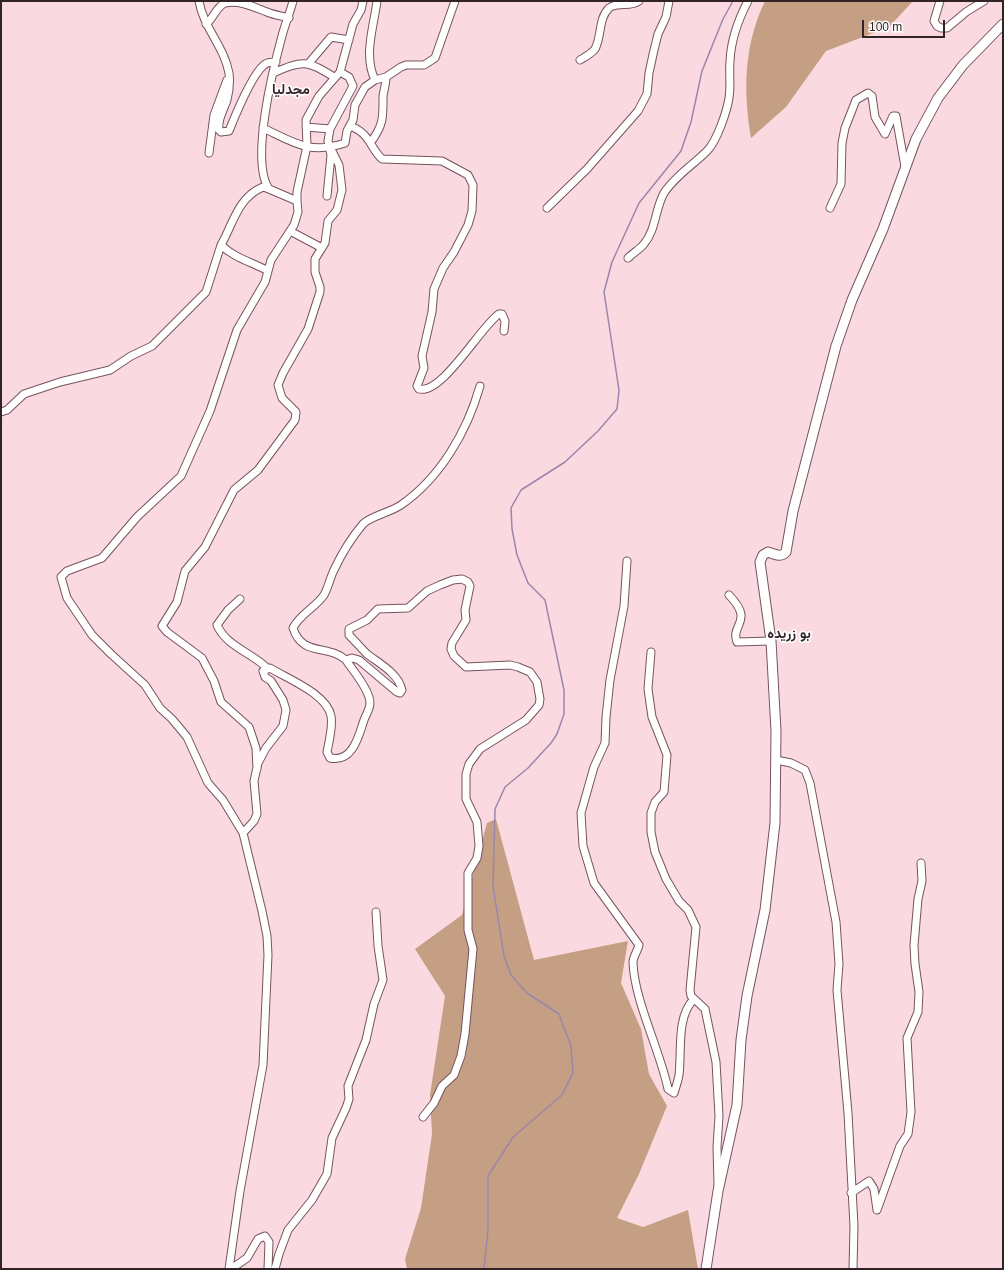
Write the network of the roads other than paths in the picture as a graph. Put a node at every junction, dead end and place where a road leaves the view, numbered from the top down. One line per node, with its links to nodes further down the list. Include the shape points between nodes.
1 (199, 1): 13 (street)
2 (293, 1): 12 (street)
3 (363, 1): 15 (street)
4 (377, 1): 24 (street, via 370,38)
5 (455, 1): 23 (street, via 431,62 424,65 406,65)
6 (638, 1): 16 (street, via 609,9 602,20 596,47)
7 (669, 1): 37 (street, via 654,50 647,94 638,111 587,169)
8 (748, 1): 42 (street, via 733,38 729,98 722,122 709,149 664,193 645,243)
9 (940, 1): 10 (street, via 934,21 937,26 947,28)
10 (984, 1)
11 (254, 3): 12 (street, via 267,12); 13 (street, via 225,3)
12 (289, 18): 17 (street, via 282,34)
13 (206, 24): 21 (street, via 222,55)
14 (1003, 24): 33 (street, via 963,65 938,98 916,139)
15 (349, 40): 18 (street, via 331,37); 19 (street)
16 (580, 60)
17 (276, 62): 20 (street); 21 (street, via 262,66 225,133 219,130 219,121 227,100)
18 (309, 63): 20 (street, via 294,64); 22 (street)
19 (340, 72): 22 (street); 28 (street, via 349,77 353,86)
20 (273, 73): 27 (street)
21 (229, 77): 32 (street, via 214,115)
22 (334, 77): 26 (street, via 310,110)
23 (386, 77): 24 (street); 29 (street, via 383,95 384,117)
24 (375, 80): 25 (street, via 365,88 357,100)
25 (350, 126): 29 (street, via 356,128); 31 (street, via 345,143)
26 (306, 127): 28 (street); 30 (street)
27 (263, 128): 30 (street, via 296,145); 34 (street, via 260,161 262,175)
28 (330, 129): 31 (street)
29 (371, 142): 44 (street, via 382,159 442,161 468,175 473,185 472,212 468,224 434,289 432,312 422,356 424,368 417,386 419,389 426,390 438,382 499,314 504,317)
30 (307, 146): 31 (street); 36 (street)
31 (330, 148): 35 (street); 41 (street, via 339,165 342,190 337,210 328,221)
32 (209, 153)
33 (905, 167): 38 (street, via 899,121 893,116 885,134 875,118 872,96 868,93 856,100 845,128 841,184); 50 (street, via 836,346 793,511 786,552 777,555 768,552 763,555 760,562)
34 (269, 189): 36 (street); 40 (street, via 257,189 245,199 237,210)
35 (327, 196)
36 (297, 201): 39 (street, via 297,219)
37 (547, 208)
38 (830, 208)
39 (290, 231): 41 (street); 43 (street, via 271,260)
40 (221, 245): 43 (street, via 236,257); 46 (street, via 206,292 152,346 110,370 24,394 7,410)
41 (322, 248): 55 (street, via 315,259 315,272 320,287 314,311 308,329 278,386 282,398 296,412 295,420 258,470 234,490 208,542 185,571 178,602 162,626 202,658 214,680 221,702 249,727 256,748)
42 (628, 258)
43 (268, 271): 56 (street, via 238,330 210,411 181,476 137,517 102,558 67,571 61,577 67,598 92,634 145,684 160,708 187,737 208,783 223,800)
44 (504, 331)
45 (480, 386): 52 (street, via 461,434 434,474 420,491 398,507 364,523 338,562 324,594 300,617 293,628 296,637 309,648 340,655)
46 (1, 412)
47 (627, 561): 59 (street, via 624,606 610,680 605,744 594,767 581,813 583,846 594,883 639,945 633,960 641,999 668,1089 674,1093 679,1076 683,1019 688,1005)
48 (729, 595): 50 (street, via 742,616 736,632 737,642)
49 (240, 599): 53 (street, via 217,625 228,640)
50 (771, 642): 54 (street)
51 (651, 652): 59 (street, via 648,689 652,717 667,755 664,792 655,802 651,813 651,832 655,852 666,880 688,910 696,927 690,990)
52 (346, 660): 53 (street, via 369,697 370,706 357,741 349,753 334,758 330,758 327,752 331,716 327,704 319,695); 60 (street, via 359,660 400,693 401,686 391,672 367,654 349,635 349,629 367,620 378,609 408,608 427,591 462,579 470,586 465,610 466,620 452,643 454,656 466,667 510,665 530,672 537,682 540,699 539,705 526,720 480,749 469,764 466,774 466,799 477,822 479,846 477,858 468,873 468,930 473,949 465,1034 454,1075 442,1086 434,1103)
53 (268, 668): 55 (street, via 263,672 283,700 286,710 283,726 266,748)
54 (776, 760): 61 (street, via 775,823 765,910 747,996 737,1105); 62 (street, via 791,763 804,770 810,783 836,922 839,964 837,990 848,1113)
55 (256, 769): 56 (street, via 254,781 257,814)
56 (243, 833): 63 (street, via 262,911 268,955 263,1065 240,1191)
57 (921, 863): 62 (street, via 922,881 914,945 919,992 918,1012 907,1038 911,1112 908,1134 900,1146 877,1210 874,1189 869,1181)
58 (376, 912): 65 (street, via 383,980 374,1004 366,1040 348,1086 349,1099 332,1138 326,1174 312,1200 288,1230)
59 (694, 999): 61 (street, via 705,1009 716,1062 719,1116)
60 (423, 1117)
61 (718, 1191): 66 (street)
62 (851, 1193): 67 (street, via 854,1226)
63 (230, 1269): 64 (street, via 247,1258 258,1239 265,1236 270,1242)
64 (268, 1269)
65 (275, 1269)
66 (706, 1269)
67 (853, 1269)

